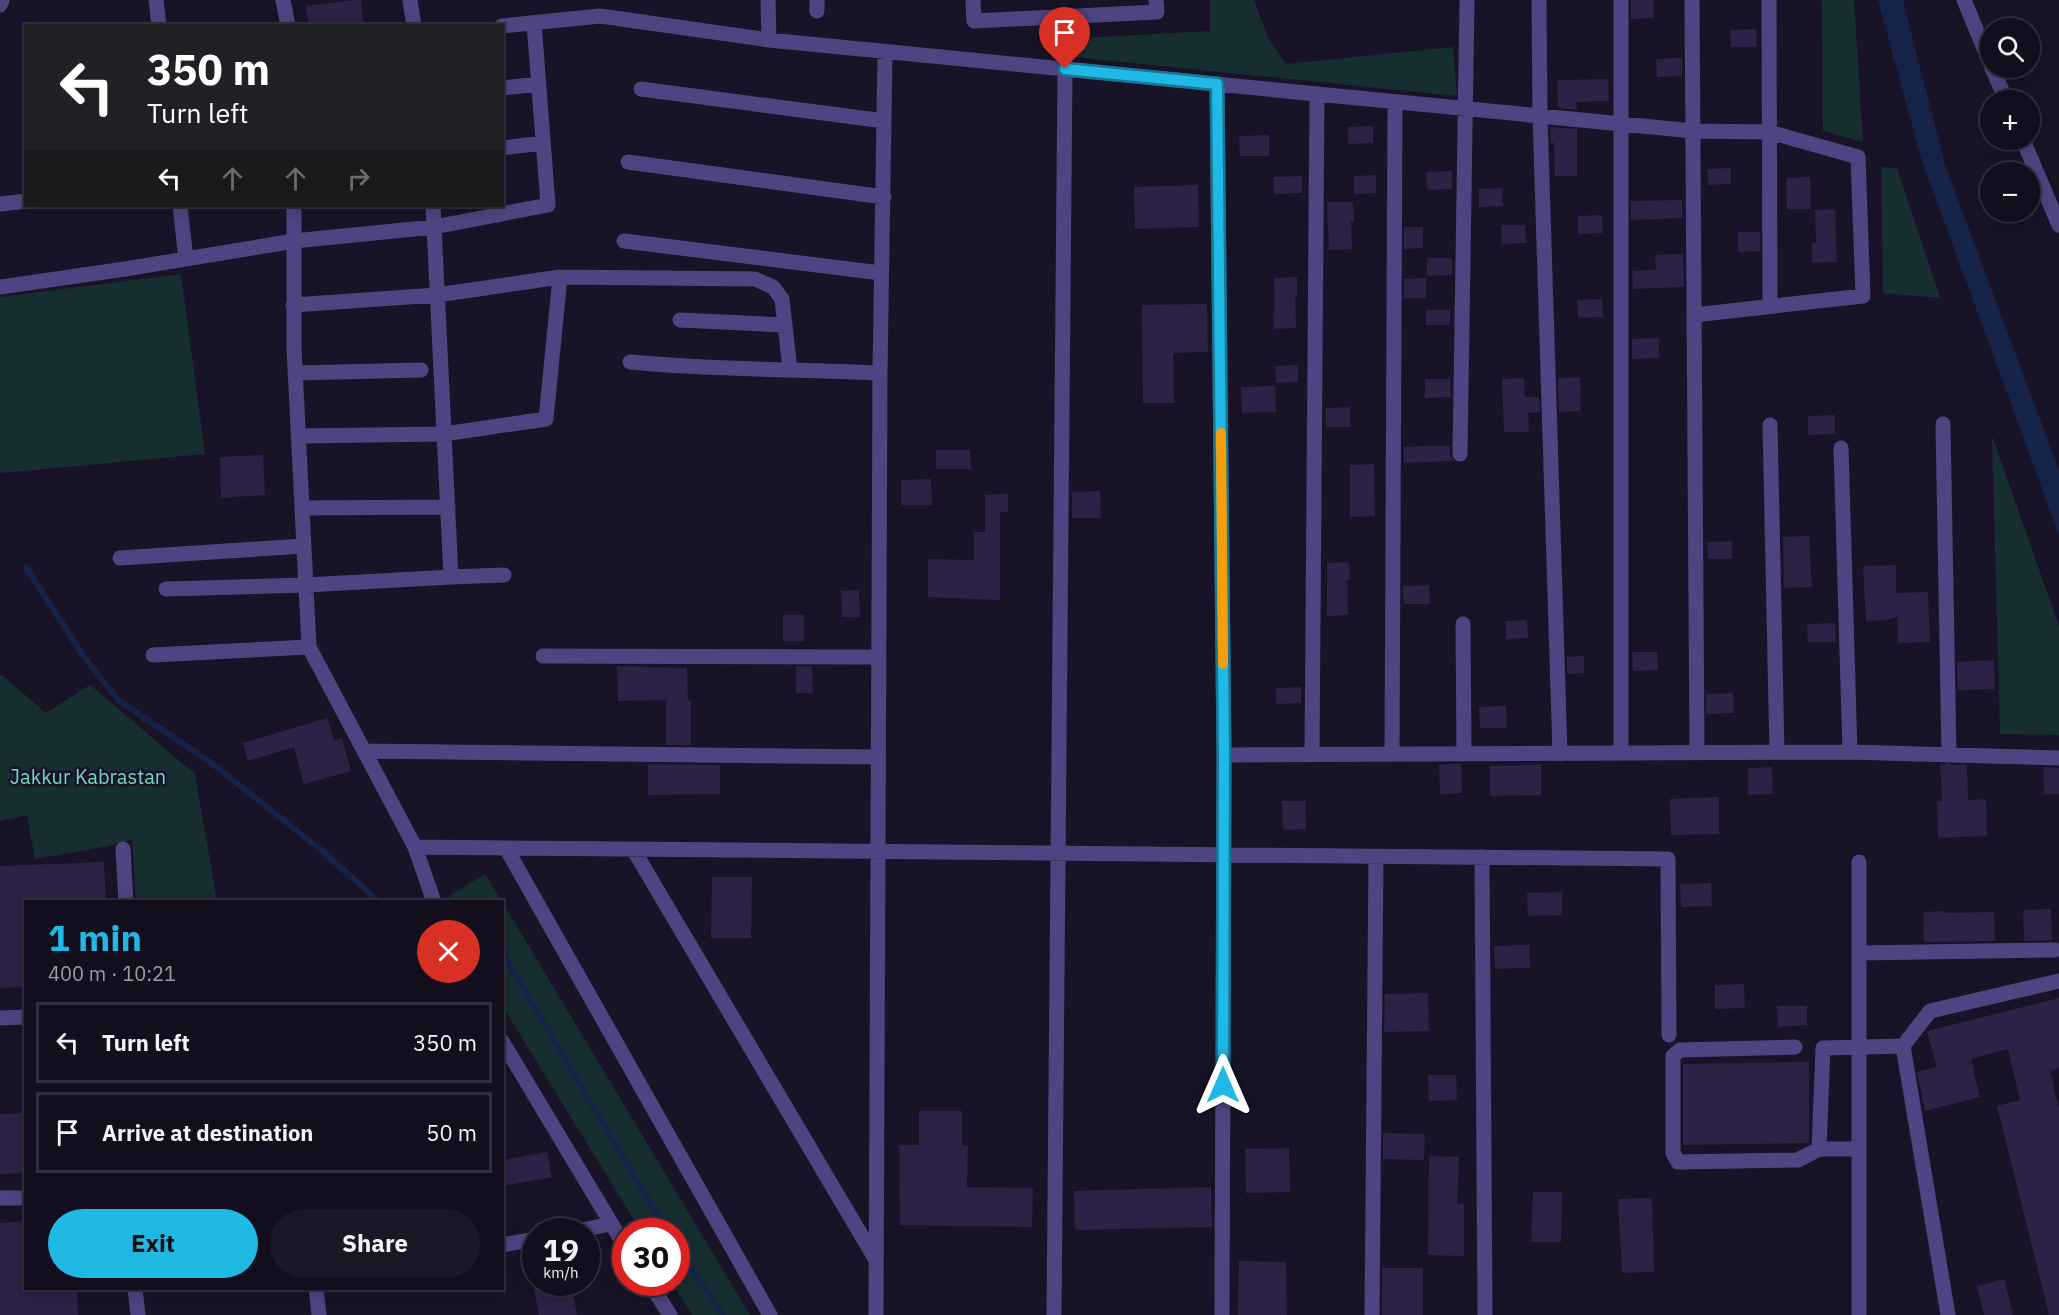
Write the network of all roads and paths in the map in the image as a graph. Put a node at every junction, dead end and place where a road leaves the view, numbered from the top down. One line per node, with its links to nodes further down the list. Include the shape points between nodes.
1 (2, 0): 14 (street)
2 (156, 0): 16 (street)
3 (283, 0): 17 (street)
4 (410, 0): 18 (street)
5 (768, 0): 21 (street)
6 (973, 0): 7 (street, via 974,21 1157,12)
7 (1156, 0)
8 (1467, 0): 30 (street)
9 (1539, 0): 31 (street)
10 (1621, 0): 33 (street)
11 (1692, 0): 34 (street)
12 (1769, 0): 35 (street)
13 (1964, 0): 20 (street)
14 (0, 5)
15 (534, 23): 19 (street); 21 (street, via 600,16); 24 (street)
16 (159, 24)
17 (288, 24)
18 (414, 24)
19 (504, 26)
20 (1980, 39)
21 (769, 40): 22 (street)
22 (885, 52): 23 (street); 32 (street)
23 (1065, 69): 25 (street); 102 (street)
24 (539, 84): 26 (street); 36 (street)
25 (1217, 84): 28 (street); 93 (street)
26 (504, 88)
27 (641, 89): 32 (street)
28 (1317, 94): 29 (street); 89 (street)
29 (1395, 102): 30 (street); 90 (street)
30 (1465, 109): 31 (street); 70 (street)
31 (1540, 116): 33 (street); 92 (street)
32 (884, 122): 40 (street)
33 (1621, 123): 34 (street); 87 (street)
34 (1693, 131): 35 (street); 57 (street)
35 (1768, 132): 56 (street); 56 (street, via 1858,157 1863,296)
36 (543, 143): 37 (street); 47 (street, via 548,205)
37 (504, 148)
38 (2027, 150): 46 (street)
39 (628, 162): 40 (street)
40 (884, 197): 51 (street)
41 (24, 201): 42 (street)
42 (0, 204)
43 (180, 207): 50 (street)
44 (294, 207): 48 (street)
45 (433, 207): 47 (street)
46 (2059, 225)
47 (434, 227): 48 (street); 54 (street)
48 (294, 241): 50 (street); 55 (street)
49 (624, 241): 51 (street)
50 (186, 259): 53 (street)
51 (881, 273): 64 (street)
52 (560, 277): 54 (street); 59 (street, via 755,279 773,287 782,298); 67 (street, via 546,419)
53 (0, 287)
54 (437, 295): 55 (street); 67 (street)
55 (293, 305): 63 (street)
56 (1770, 306): 57 (street)
57 (1694, 315): 88 (street)
58 (680, 320): 59 (street)
59 (785, 325): 61 (street)
60 (630, 362): 61 (street, via 686,368)
61 (790, 369): 64 (street)
62 (421, 370): 63 (street)
63 (295, 373): 68 (street)
64 (880, 373): 83 (street)
65 (1943, 424): 94 (street)
66 (1770, 425): 85 (street)
67 (444, 434): 68 (street); 71 (street)
68 (298, 436): 72 (street)
69 (1841, 448): 86 (street)
70 (1460, 454)
71 (448, 507): 72 (street); 76 (street)
72 (302, 508): 73 (street)
73 (304, 546): 74 (street); 77 (street)
74 (120, 558)
75 (504, 575): 76 (street)
76 (451, 577): 77 (street)
77 (306, 585): 78 (street); 80 (street)
78 (166, 589)
79 (1463, 624): 91 (street)
80 (309, 646): 81 (street); 84 (street)
81 (153, 655)
82 (543, 656): 83 (street)
83 (879, 657): 95 (street)
84 (364, 751): 95 (street); 97 (street)
85 (1777, 752): 86 (street); 88 (street)
86 (1850, 752): 94 (street)
87 (1621, 753): 88 (street); 92 (street)
88 (1697, 753)
89 (1312, 754): 90 (street); 93 (street)
90 (1392, 754): 91 (street)
91 (1464, 754): 92 (street)
92 (1560, 754)
93 (1224, 755): 103 (street)
94 (1949, 756): 96 (street)
95 (878, 757): 101 (street)
96 (2059, 758)
97 (415, 847): 98 (street); 108 (street)
98 (506, 848): 100 (street); 135 (street)
99 (123, 849): 107 (street)
100 (633, 849): 101 (street); 128 (street)
101 (878, 852): 102 (street); 128 (street)
102 (1058, 853): 103 (street); 137 (street)
103 (1224, 855): 104 (street); 138 (street)
104 (1376, 857): 105 (street); 139 (street)
105 (1482, 857): 114 (street, via 1668,859); 140 (street)
106 (1859, 862): 110 (street)
107 (126, 900)
108 (433, 900)
109 (2055, 950): 110 (street)
110 (1859, 953): 118 (street)
111 (2059, 981): 116 (street, via 1930,1011)
112 (24, 1017): 113 (street)
113 (0, 1018)
114 (1669, 1035)
115 (504, 1044): 123 (street)
116 (1903, 1046): 118 (street); 142 (street)
117 (1796, 1047): 119 (street, via 1680,1050 1673,1056 1673,1153 1678,1162 1797,1160)
118 (1859, 1047): 119 (street, via 1823,1048); 120 (street)
119 (1819, 1149): 120 (street)
120 (1859, 1149): 141 (street)
121 (0, 1198): 122 (street)
122 (24, 1198)
123 (610, 1224): 124 (street); 125 (street)
124 (600, 1226)
125 (612, 1227)
126 (522, 1241): 127 (street)
127 (504, 1245)
128 (877, 1262): 136 (street)
129 (135, 1290): 132 (street)
130 (316, 1290): 133 (street)
131 (658, 1296): 134 (street)
132 (138, 1315)
133 (319, 1315)
134 (670, 1315)
135 (770, 1315)
136 (876, 1315)
137 (1054, 1315)
138 (1222, 1315)
139 (1372, 1315)
140 (1485, 1315)
141 (1859, 1315)
142 (1948, 1315)

